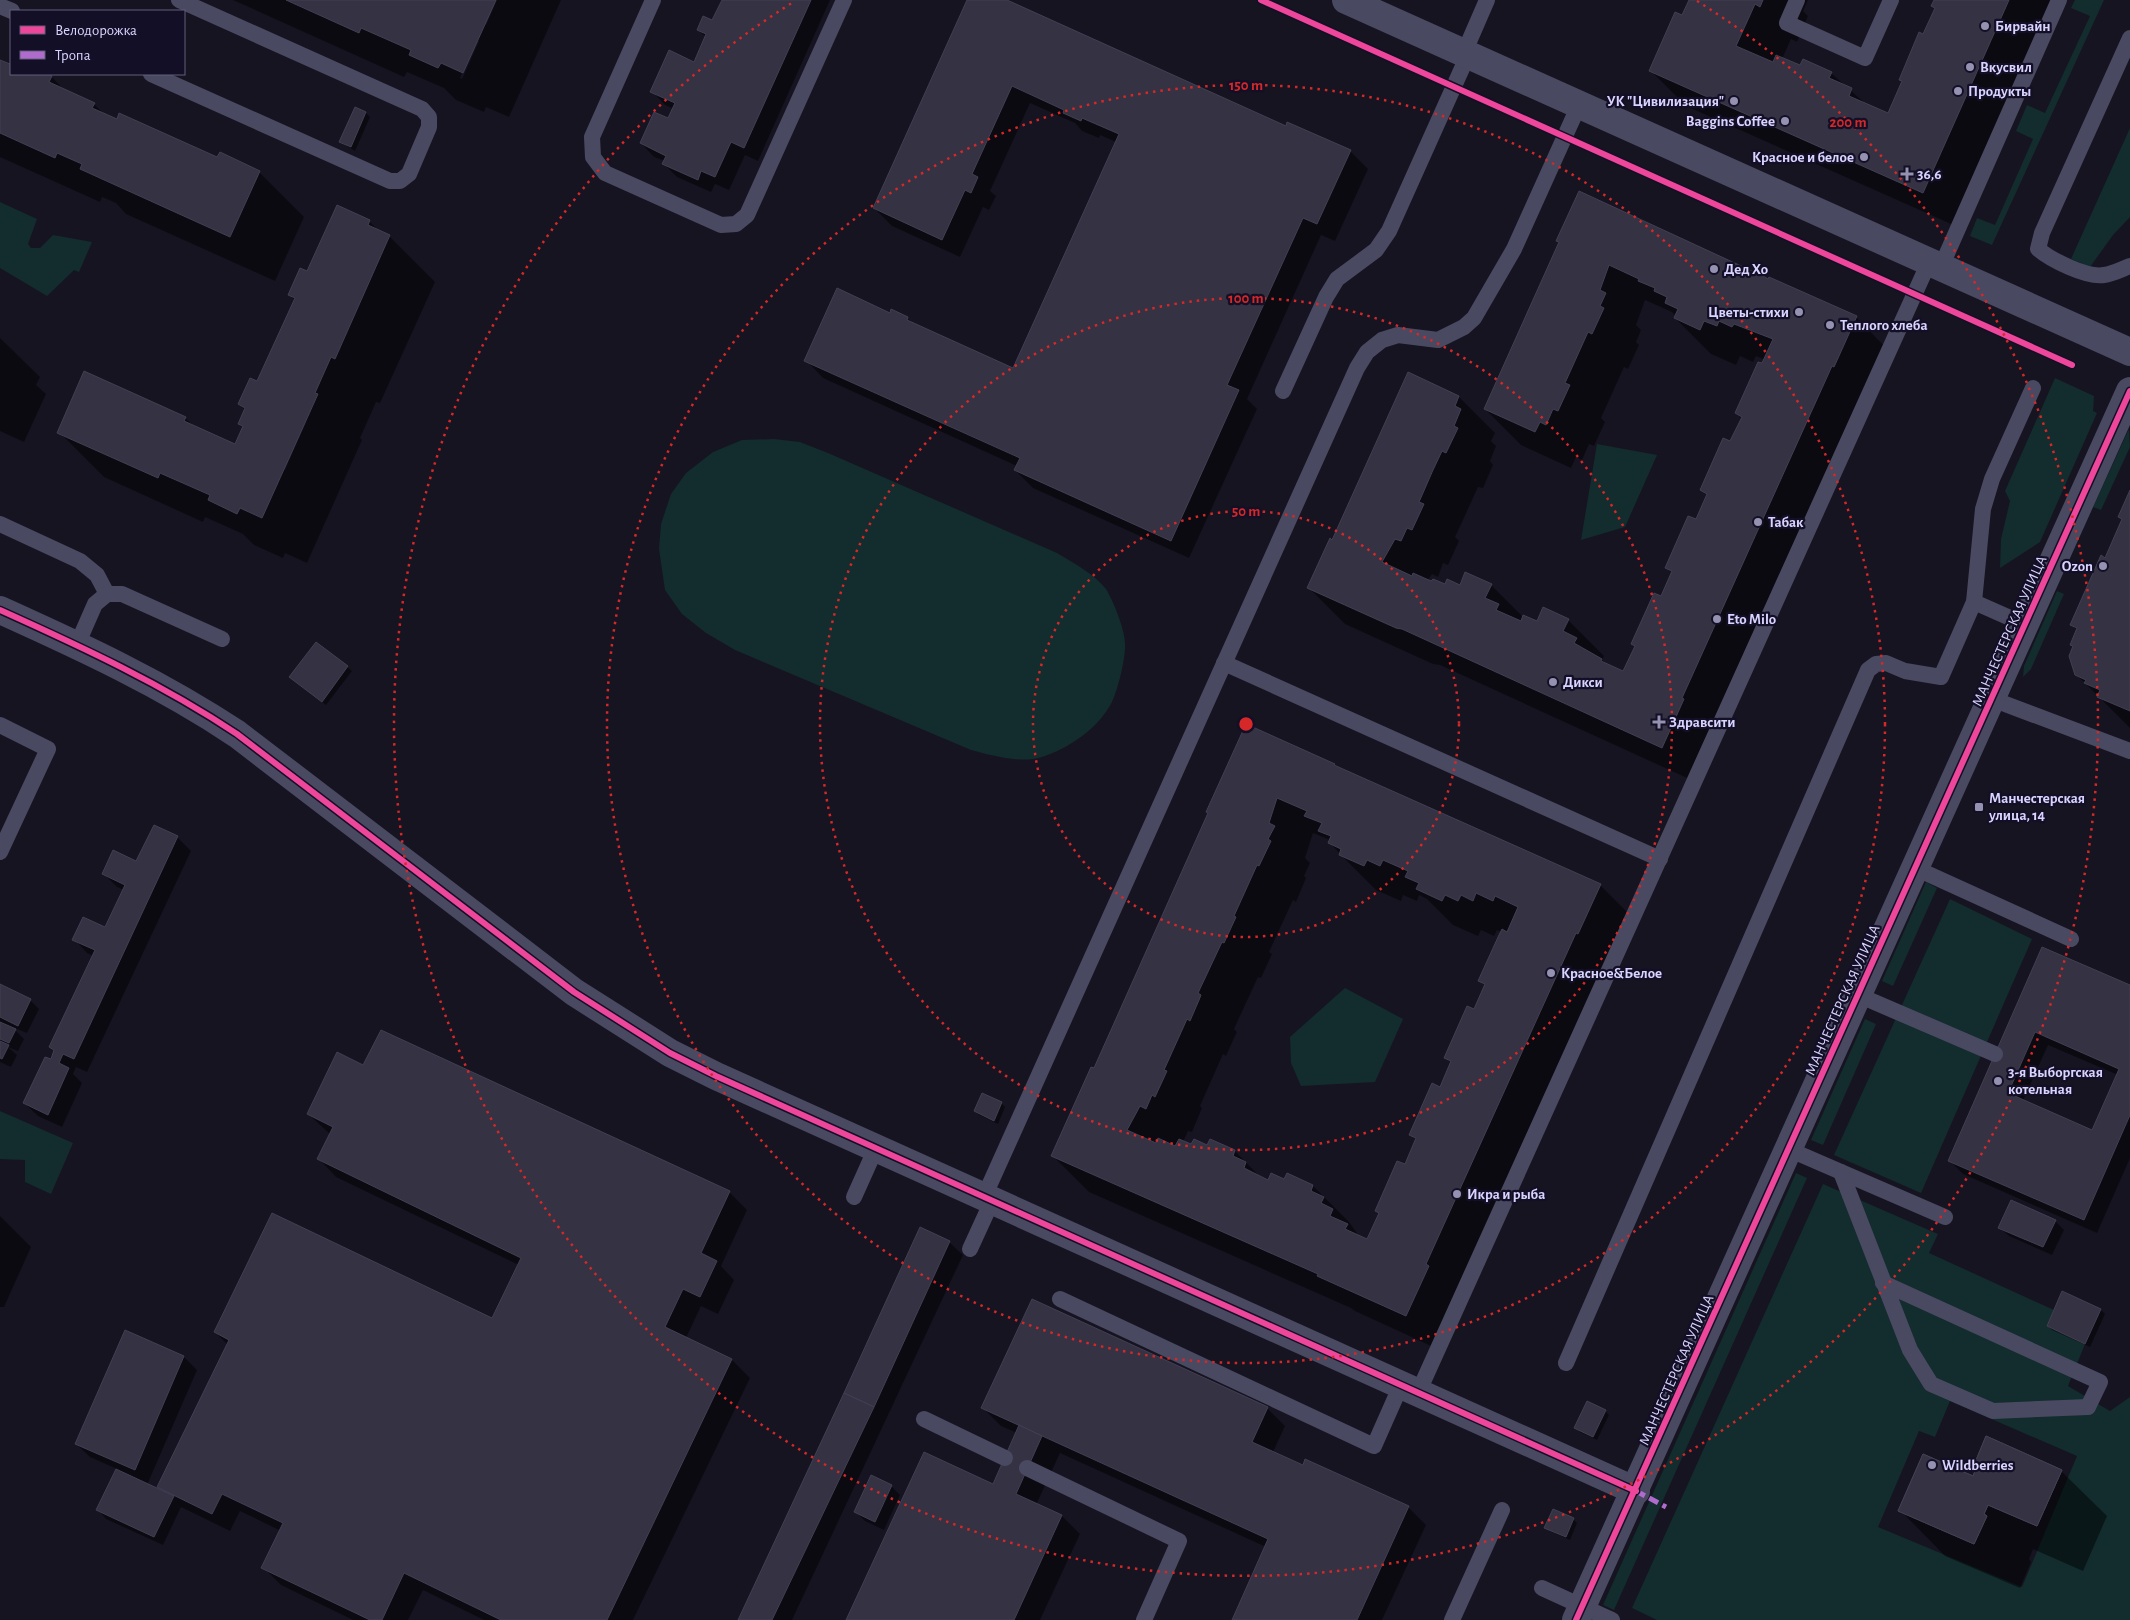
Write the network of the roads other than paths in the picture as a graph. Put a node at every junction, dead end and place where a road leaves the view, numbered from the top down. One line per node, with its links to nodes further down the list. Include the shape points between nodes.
1 (179, 0): 11 (lane, via 422,109 429,117 429,127 408,174 400,180 390,181)
2 (654, 0): 3 (lane, via 592,137 593,157 606,173 721,225 736,224 747,215)
3 (844, 0)
4 (1346, 0): 10 (street)
5 (1487, 0): 10 (lane)
6 (1797, 0): 7 (lane, via 1787,23 1865,58)
7 (1891, 0)
8 (2059, 0): 13 (lane)
9 (2130, 38): 14 (lane, via 2042,233 2038,249 2048,257 2090,274 2102,276)
10 (1466, 54): 12 (street); 17 (lane, via 1389,231 1376,250 1337,279)
11 (153, 75)
12 (1578, 104): 13 (street); 26 (lane, via 1514,249 1474,318 1438,340 1398,335 1382,340 1367,352)
13 (1935, 265): 15 (street); 31 (lane)
14 (2130, 266)
15 (2130, 352)
16 (2034, 388): 21 (lane, via 1992,479 1983,509)
17 (1283, 391)
18 (2130, 391): 23 (street, МАНЧЕСТЕРСКАЯ УЛИЦА)
19 (0, 524): 20 (lane, via 80,561 97,575)
20 (107, 594): 24 (lane, via 122,594); 25 (lane, via 95,604)
21 (1974, 602): 23 (lane); 45 (lane, via 1941,676 1886,663 1876,664 1868,670)
22 (0, 610): 25 (street)
23 (2026, 625): 27 (street, МАНЧЕСТЕРСКАЯ УЛИЦА)
24 (222, 639)
25 (77, 644): 36 (street, via 151,681 237,734 574,992 619,1021 716,1076)
26 (1224, 663): 31 (lane); 40 (lane)
27 (1992, 698): 29 (lane); 32 (street, МАНЧЕСТЕРСКАЯ УЛИЦА)
28 (0, 725): 30 (lane, via 48,748)
29 (2130, 751)
30 (0, 852)
31 (1660, 858): 46 (lane)
32 (1915, 868): 33 (lane); 34 (street, МАНЧЕСТЕРСКАЯ УЛИЦА)
33 (2071, 939)
34 (1858, 995): 35 (lane); 37 (street, МАНЧЕСТЕРСКАЯ УЛИЦА)
35 (1995, 1054)
36 (876, 1148): 39 (lane); 40 (street)
37 (1788, 1149): 38 (lane); 50 (street, МАНЧЕСТЕРСКАЯ УЛИЦА)
38 (1841, 1172): 41 (lane); 43 (lane)
39 (854, 1197)
40 (988, 1199): 42 (lane); 46 (street)
41 (1945, 1217)
42 (970, 1249)
43 (1883, 1283): 43 (lane, via 1910,1350 1931,1384 1993,1412 2088,1407 2100,1382)
44 (1060, 1299): 46 (lane, via 1374,1446)
45 (1566, 1363)
46 (1410, 1389): 50 (street)
47 (924, 1419): 48 (lane)
48 (1005, 1458)
49 (1027, 1468): 54 (lane, via 1179,1541)
50 (1636, 1491): 53 (street, МАНЧЕСТЕРСКАЯ УЛИЦА)
51 (1502, 1510): 55 (lane)
52 (1542, 1588): 53 (lane)
53 (1579, 1613): 56 (lane)
54 (1144, 1620)
55 (1452, 1620)
56 (1612, 1620)

